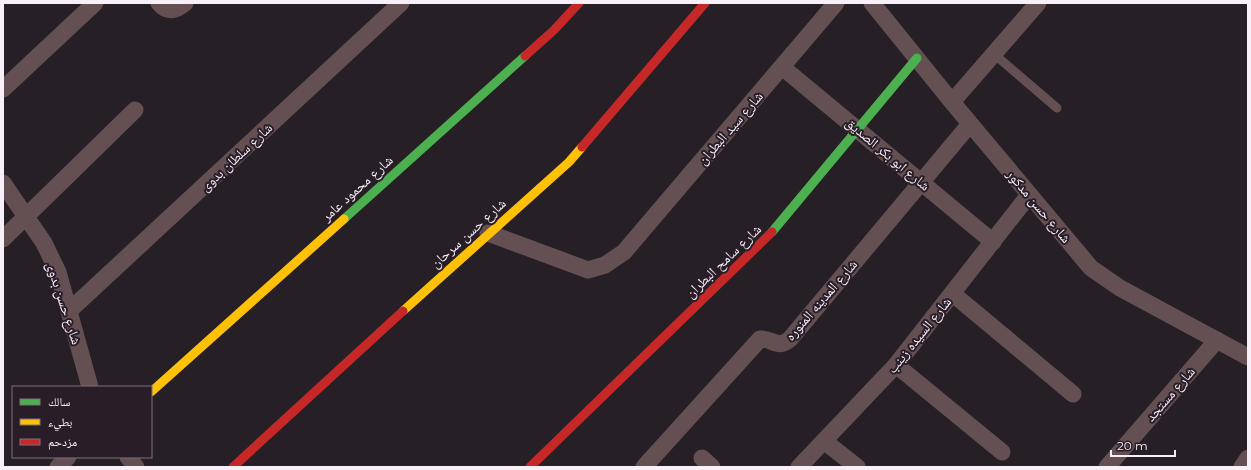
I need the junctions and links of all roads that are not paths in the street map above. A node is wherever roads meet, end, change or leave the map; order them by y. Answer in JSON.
{"nodes":[{"id":1,"x":95,"y":3,"type":"edge"},
{"id":2,"x":159,"y":3,"type":"edge"},
{"id":3,"x":185,"y":3,"type":"edge"},
{"id":4,"x":401,"y":3,"type":"edge"},
{"id":5,"x":579,"y":3,"type":"edge"},
{"id":6,"x":705,"y":3,"type":"edge"},
{"id":7,"x":836,"y":3,"type":"edge"},
{"id":8,"x":872,"y":3,"type":"edge"},
{"id":9,"x":1038,"y":3,"type":"edge"},
{"id":10,"x":994,"y":54,"type":"junction"},
{"id":11,"x":917,"y":58,"type":"junction"},
{"id":12,"x":782,"y":67,"type":"junction"},
{"id":13,"x":3,"y":89,"type":"edge"},
{"id":14,"x":952,"y":102,"type":"junction"},
{"id":15,"x":1057,"y":108,"type":"dead end"},
{"id":16,"x":135,"y":110,"type":"dead end"},
{"id":17,"x":970,"y":124,"type":"junction"},
{"id":18,"x":858,"y":129,"type":"junction"},
{"id":19,"x":3,"y":182,"type":"edge"},
{"id":20,"x":922,"y":182,"type":"junction"},
{"id":21,"x":1029,"y":195,"type":"junction"},
{"id":22,"x":25,"y":216,"type":"junction"},
{"id":23,"x":488,"y":233,"type":"junction"},
{"id":24,"x":3,"y":239,"type":"edge"},
{"id":25,"x":993,"y":242,"type":"junction"},
{"id":26,"x":953,"y":294,"type":"junction"},
{"id":27,"x":70,"y":310,"type":"junction"},
{"id":28,"x":1217,"y":340,"type":"junction"},
{"id":29,"x":1248,"y":358,"type":"edge"},
{"id":30,"x":896,"y":364,"type":"junction"},
{"id":31,"x":90,"y":386,"type":"edge"},
{"id":32,"x":152,"y":391,"type":"edge"},
{"id":33,"x":1073,"y":394,"type":"dead end"},
{"id":34,"x":824,"y":441,"type":"junction"},
{"id":35,"x":1002,"y":452,"type":"dead end"},
{"id":36,"x":67,"y":458,"type":"edge"},
{"id":37,"x":129,"y":458,"type":"edge"},
{"id":38,"x":1248,"y":458,"type":"edge"},
{"id":39,"x":58,"y":467,"type":"edge"},
{"id":40,"x":136,"y":467,"type":"edge"},
{"id":41,"x":233,"y":467,"type":"edge"},
{"id":42,"x":530,"y":467,"type":"edge"},
{"id":43,"x":644,"y":467,"type":"edge"},
{"id":44,"x":800,"y":467,"type":"edge"},
{"id":45,"x":857,"y":467,"type":"edge"},
{"id":46,"x":1107,"y":467,"type":"edge"},
{"id":47,"x":1242,"y":467,"type":"edge"}],
"edges":[{"from":1,"to":13,"type":"street"},
{"from":2,"to":3,"type":"street"},
{"from":4,"to":27,"type":"street","name":"شارع سلطان بدوى"},
{"from":5,"to":32,"type":"street","name":"شارع محمود عامر"},
{"from":6,"to":23,"type":"street","name":"شارع حسن سرحان"},
{"from":7,"to":12,"type":"street","name":"شارع سيد البطران"},
{"from":8,"to":11,"type":"street","name":"شارع حسن مدكور"},
{"from":9,"to":10,"type":"street"},
{"from":10,"to":14,"type":"street"},
{"from":10,"to":15,"type":"lane"},
{"from":11,"to":14,"type":"street","name":"شارع حسن مدكور"},
{"from":11,"to":18,"type":"street","name":"شارع سامح البطران"},
{"from":12,"to":18,"type":"street","name":"شارع ابو بكر الصديق"},
{"from":12,"to":23,"type":"street","name":"شارع سيد البطران"},
{"from":14,"to":17,"type":"street","name":"شارع حسن مدكور"},
{"from":16,"to":22,"type":"street"},
{"from":17,"to":20,"type":"street","name":"شارع المدينه المنوره"},
{"from":17,"to":21,"type":"street","name":"شارع حسن مدكور"},
{"from":18,"to":20,"type":"street","name":"شارع ابو بكر الصديق"},
{"from":18,"to":42,"type":"street","name":"شارع سامح البطران"},
{"from":19,"to":22,"type":"street","name":"شارع حسن بدوى"},
{"from":20,"to":25,"type":"street","name":"شارع ابو بكر الصديق"},
{"from":20,"to":43,"type":"street","name":"شارع المدينه المنوره"},
{"from":21,"to":25,"type":"street","name":"شارع السيده زينب"},
{"from":21,"to":28,"type":"street","name":"شارع حسن مدكور"},
{"from":22,"to":24,"type":"street"},
{"from":22,"to":27,"type":"street","name":"شارع حسن بدوى"},
{"from":23,"to":41,"type":"street","name":"شارع حسن سرحان"},
{"from":25,"to":26,"type":"street","name":"شارع السيده زينب"},
{"from":26,"to":30,"type":"street","name":"شارع السيده زينب"},
{"from":26,"to":33,"type":"street"},
{"from":27,"to":31,"type":"street","name":"شارع حسن بدوى"},
{"from":28,"to":29,"type":"street","name":"شارع حسن مدكور"},
{"from":28,"to":46,"type":"street","name":"شارع مستجد"},
{"from":30,"to":34,"type":"street","name":"شارع السيده زينب"},
{"from":30,"to":35,"type":"street"},
{"from":34,"to":44,"type":"street","name":"شارع السيده زينب"},
{"from":34,"to":45,"type":"street"},
{"from":36,"to":39,"type":"street"},
{"from":37,"to":40,"type":"street"},
{"from":38,"to":47,"type":"street"}]}
